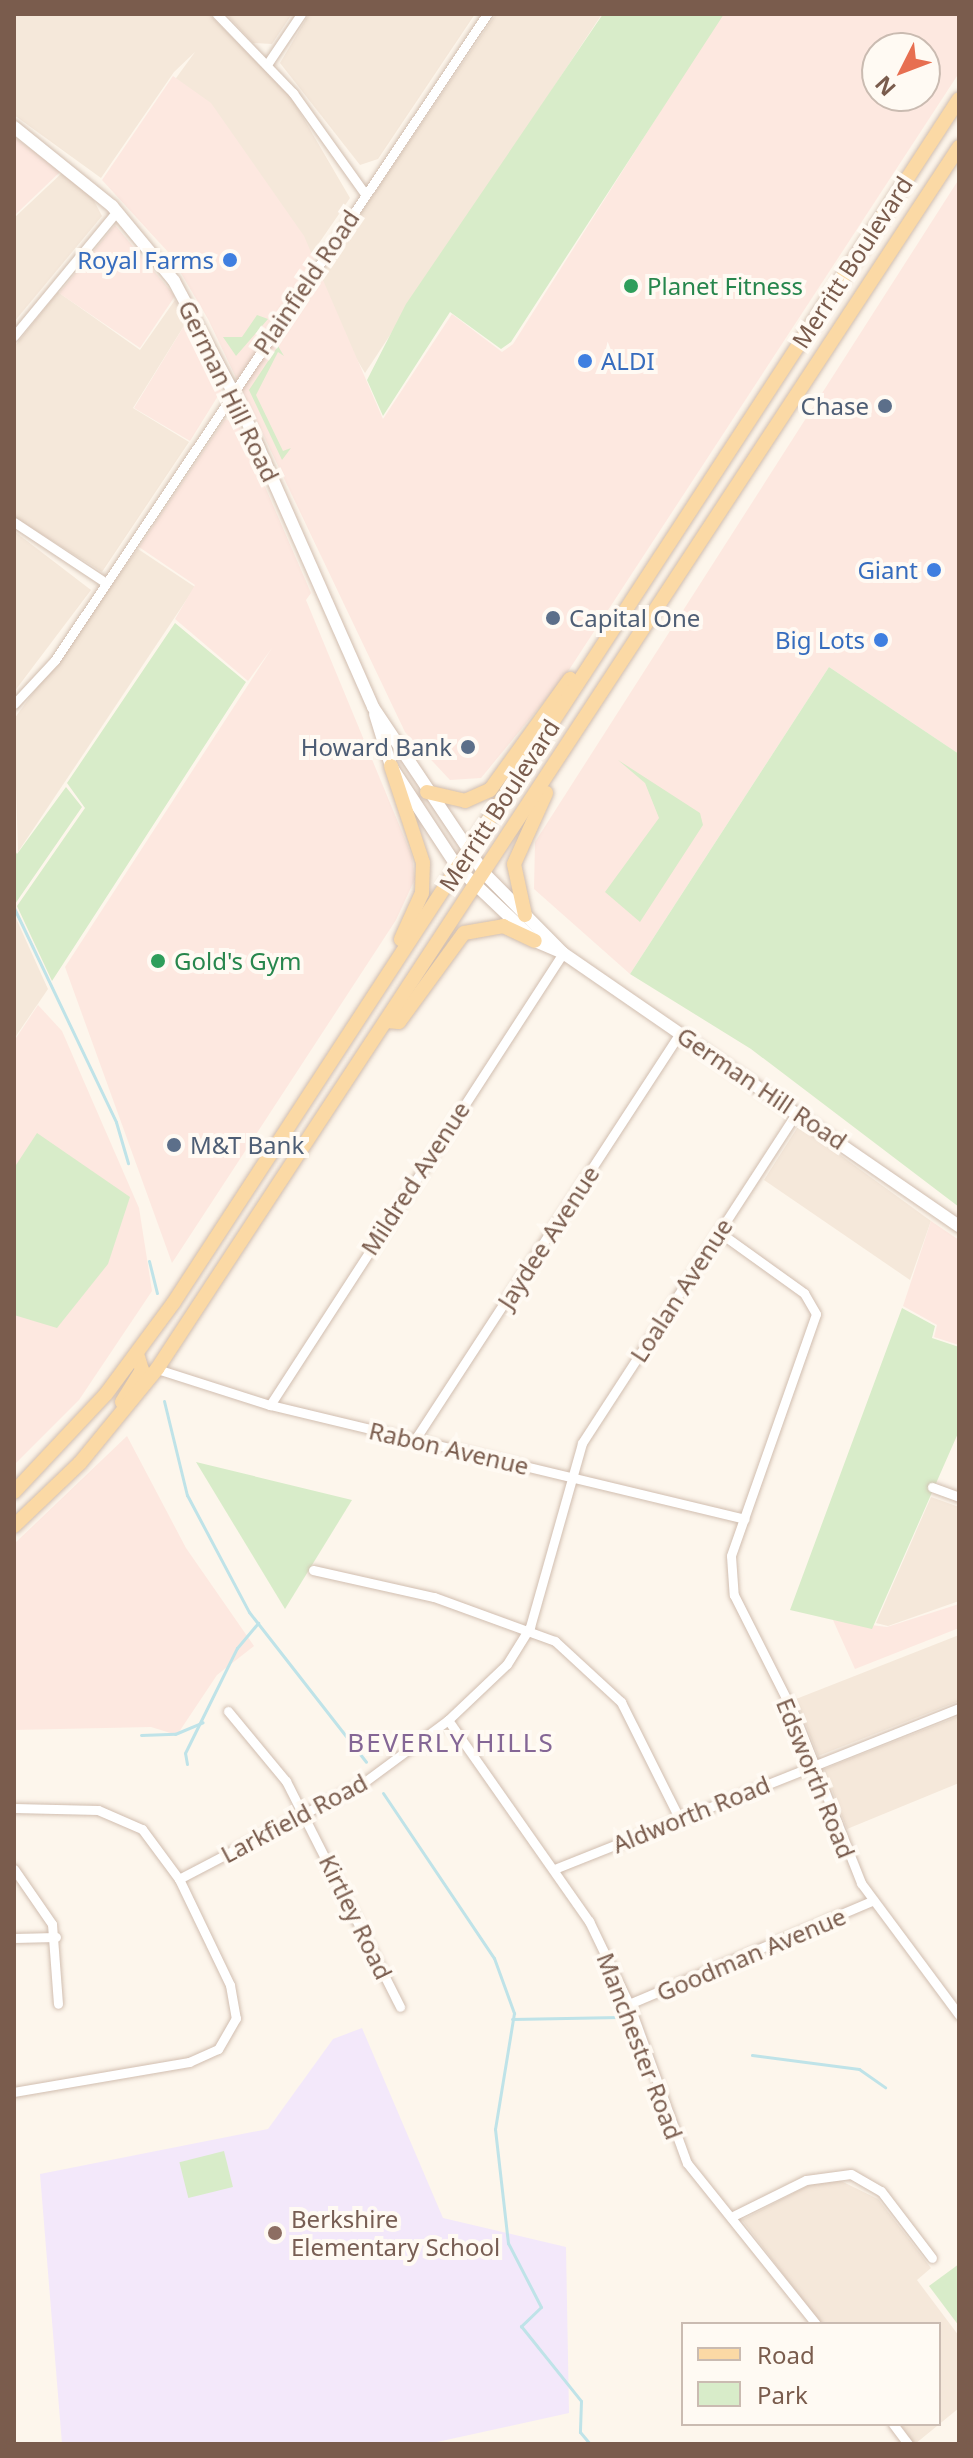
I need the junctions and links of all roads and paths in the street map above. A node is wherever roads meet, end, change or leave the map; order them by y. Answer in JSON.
{"nodes":[{"id":1,"x":217,"y":14,"type":"edge"},
{"id":2,"x":301,"y":14,"type":"edge"},
{"id":3,"x":487,"y":14,"type":"edge"},
{"id":4,"x":268,"y":63,"type":"junction"},
{"id":5,"x":959,"y":99,"type":"edge"},
{"id":6,"x":14,"y":127,"type":"edge"},
{"id":7,"x":959,"y":147,"type":"edge"},
{"id":8,"x":365,"y":194,"type":"junction"},
{"id":9,"x":117,"y":211,"type":"junction"},
{"id":10,"x":14,"y":336,"type":"edge"},
{"id":11,"x":233,"y":391,"type":"junction"},
{"id":12,"x":14,"y":522,"type":"edge"},
{"id":13,"x":106,"y":583,"type":"junction"},
{"id":14,"x":577,"y":684,"type":"junction"},
{"id":15,"x":14,"y":704,"type":"edge"},
{"id":16,"x":373,"y":707,"type":"junction"},
{"id":17,"x":565,"y":750,"type":"junction"},
{"id":18,"x":391,"y":766,"type":"junction"},
{"id":19,"x":427,"y":792,"type":"junction"},
{"id":20,"x":468,"y":854,"type":"junction"},
{"id":21,"x":458,"y":868,"type":"junction"},
{"id":22,"x":484,"y":873,"type":"junction"},
{"id":23,"x":475,"y":887,"type":"junction"},
{"id":24,"x":525,"y":915,"type":"junction"},
{"id":25,"x":535,"y":941,"type":"junction"},
{"id":26,"x":401,"y":952,"type":"junction"},
{"id":27,"x":563,"y":953,"type":"junction"},
{"id":28,"x":386,"y":1021,"type":"junction"},
{"id":29,"x":681,"y":1032,"type":"junction"},
{"id":30,"x":798,"y":1111,"type":"junction"},
{"id":31,"x":959,"y":1226,"type":"edge"},
{"id":32,"x":719,"y":1232,"type":"junction"},
{"id":33,"x":174,"y":1302,"type":"junction"},
{"id":34,"x":137,"y":1354,"type":"junction"},
{"id":35,"x":157,"y":1369,"type":"junction"},
{"id":36,"x":270,"y":1405,"type":"junction"},
{"id":37,"x":105,"y":1436,"type":"junction"},
{"id":38,"x":414,"y":1441,"type":"junction"},
{"id":39,"x":573,"y":1474,"type":"junction"},
{"id":40,"x":932,"y":1487,"type":"dead end"},
{"id":41,"x":14,"y":1492,"type":"edge"},
{"id":42,"x":959,"y":1497,"type":"edge"},
{"id":43,"x":744,"y":1519,"type":"junction"},
{"id":44,"x":14,"y":1526,"type":"edge"},
{"id":45,"x":313,"y":1570,"type":"dead end"},
{"id":46,"x":530,"y":1627,"type":"junction"},
{"id":47,"x":959,"y":1708,"type":"edge"},
{"id":48,"x":228,"y":1711,"type":"dead end"},
{"id":49,"x":448,"y":1720,"type":"junction"},
{"id":50,"x":814,"y":1765,"type":"junction"},
{"id":51,"x":14,"y":1808,"type":"edge"},
{"id":52,"x":305,"y":1815,"type":"junction"},
{"id":53,"x":679,"y":1818,"type":"junction"},
{"id":54,"x":557,"y":1868,"type":"junction"},
{"id":55,"x":14,"y":1869,"type":"edge"},
{"id":56,"x":179,"y":1879,"type":"junction"},
{"id":57,"x":872,"y":1901,"type":"junction"},
{"id":58,"x":56,"y":1937,"type":"junction"},
{"id":59,"x":14,"y":1938,"type":"edge"},
{"id":60,"x":58,"y":2004,"type":"dead end"},
{"id":61,"x":629,"y":2004,"type":"junction"},
{"id":62,"x":400,"y":2007,"type":"dead end"},
{"id":63,"x":959,"y":2015,"type":"edge"},
{"id":64,"x":14,"y":2092,"type":"edge"},
{"id":65,"x":733,"y":2216,"type":"junction"},
{"id":66,"x":932,"y":2258,"type":"dead end"},
{"id":67,"x":814,"y":2322,"type":"edge"},
{"id":68,"x":894,"y":2426,"type":"edge"},
{"id":69,"x":908,"y":2444,"type":"edge"}],
"edges":[{"from":1,"to":4,"type":"street"},
{"from":2,"to":4,"type":"street"},
{"from":3,"to":8,"type":"street","name":"Plainfield Road"},
{"from":4,"to":8,"type":"street"},
{"from":5,"to":14,"type":"main road","name":"Merritt Boulevard"},
{"from":6,"to":9,"type":"street","name":"German Hill Road"},
{"from":7,"to":17,"type":"main road","name":"Merritt Boulevard"},
{"from":8,"to":11,"type":"street","name":"Plainfield Road"},
{"from":9,"to":10,"type":"street"},
{"from":9,"to":11,"type":"street","name":"German Hill Road"},
{"from":11,"to":13,"type":"street","name":"Plainfield Road"},
{"from":11,"to":16,"type":"street","name":"German Hill Road"},
{"from":12,"to":13,"type":"street"},
{"from":13,"to":15,"type":"street","name":"Plainfield Road"},
{"from":14,"to":19,"type":"main road"},
{"from":14,"to":20,"type":"main road","name":"Merritt Boulevard"},
{"from":16,"to":18,"type":"street","name":"German Hill Road"},
{"from":16,"to":19,"type":"street","name":"German Hill Road"},
{"from":17,"to":22,"type":"main road","name":"Merritt Boulevard"},
{"from":17,"to":24,"type":"main road"},
{"from":18,"to":21,"type":"street","name":"German Hill Road"},
{"from":18,"to":26,"type":"main road"},
{"from":19,"to":20,"type":"street","name":"German Hill Road"},
{"from":20,"to":21,"type":"main road","name":"Merritt Boulevard"},
{"from":20,"to":22,"type":"street","name":"German Hill Road"},
{"from":21,"to":23,"type":"street","name":"German Hill Road"},
{"from":21,"to":26,"type":"main road","name":"Merritt Boulevard"},
{"from":22,"to":23,"type":"main road","name":"Merritt Boulevard"},
{"from":22,"to":24,"type":"street","name":"German Hill Road"},
{"from":23,"to":25,"type":"street","name":"German Hill Road"},
{"from":23,"to":28,"type":"main road","name":"Merritt Boulevard"},
{"from":24,"to":27,"type":"street","name":"German Hill Road"},
{"from":25,"to":27,"type":"street","name":"German Hill Road"},
{"from":25,"to":28,"type":"main road"},
{"from":26,"to":33,"type":"main road","name":"Merritt Boulevard"},
{"from":27,"to":29,"type":"street","name":"German Hill Road"},
{"from":27,"to":36,"type":"street","name":"Mildred Avenue"},
{"from":28,"to":35,"type":"main road","name":"Merritt Boulevard"},
{"from":29,"to":30,"type":"street","name":"German Hill Road"},
{"from":29,"to":38,"type":"street","name":"Jaydee Avenue"},
{"from":30,"to":31,"type":"street","name":"German Hill Road"},
{"from":30,"to":32,"type":"street","name":"Loalan Avenue"},
{"from":32,"to":39,"type":"street","name":"Loalan Avenue"},
{"from":32,"to":43,"type":"street","name":"Edsworth Road"},
{"from":33,"to":34,"type":"main road","name":"Merritt Boulevard"},
{"from":33,"to":35,"type":"main road"},
{"from":34,"to":37,"type":"main road"},
{"from":34,"to":41,"type":"main road","name":"Merritt Boulevard"},
{"from":35,"to":36,"type":"street","name":"Rabon Avenue"},
{"from":35,"to":37,"type":"main road","name":"Merritt Boulevard"},
{"from":36,"to":38,"type":"street","name":"Rabon Avenue"},
{"from":37,"to":44,"type":"main road","name":"Merritt Boulevard"},
{"from":38,"to":39,"type":"street","name":"Rabon Avenue"},
{"from":39,"to":43,"type":"street","name":"Rabon Avenue"},
{"from":39,"to":46,"type":"street","name":"Larkfield Road"},
{"from":40,"to":42,"type":"street"},
{"from":43,"to":50,"type":"street","name":"Edsworth Road"},
{"from":45,"to":46,"type":"street"},
{"from":46,"to":49,"type":"street","name":"Larkfield Road"},
{"from":46,"to":53,"type":"street"},
{"from":47,"to":50,"type":"street","name":"Aldworth Road"},
{"from":48,"to":52,"type":"street","name":"Kirtley Road"},
{"from":49,"to":52,"type":"street","name":"Larkfield Road"},
{"from":49,"to":54,"type":"street","name":"Manchester Road"},
{"from":50,"to":53,"type":"street","name":"Aldworth Road"},
{"from":50,"to":57,"type":"street","name":"Edsworth Road"},
{"from":51,"to":56,"type":"street"},
{"from":52,"to":56,"type":"street","name":"Larkfield Road"},
{"from":52,"to":62,"type":"street","name":"Kirtley Road"},
{"from":53,"to":54,"type":"street","name":"Aldworth Road"},
{"from":54,"to":61,"type":"street","name":"Manchester Road"},
{"from":55,"to":58,"type":"street"},
{"from":56,"to":64,"type":"street"},
{"from":57,"to":61,"type":"street","name":"Goodman Avenue"},
{"from":57,"to":63,"type":"street","name":"Edsworth Road"},
{"from":58,"to":59,"type":"street"},
{"from":58,"to":60,"type":"street"},
{"from":61,"to":65,"type":"street","name":"Manchester Road"},
{"from":65,"to":66,"type":"street"},
{"from":65,"to":67,"type":"street","name":"Manchester Road"},
{"from":68,"to":69,"type":"street"}]}
